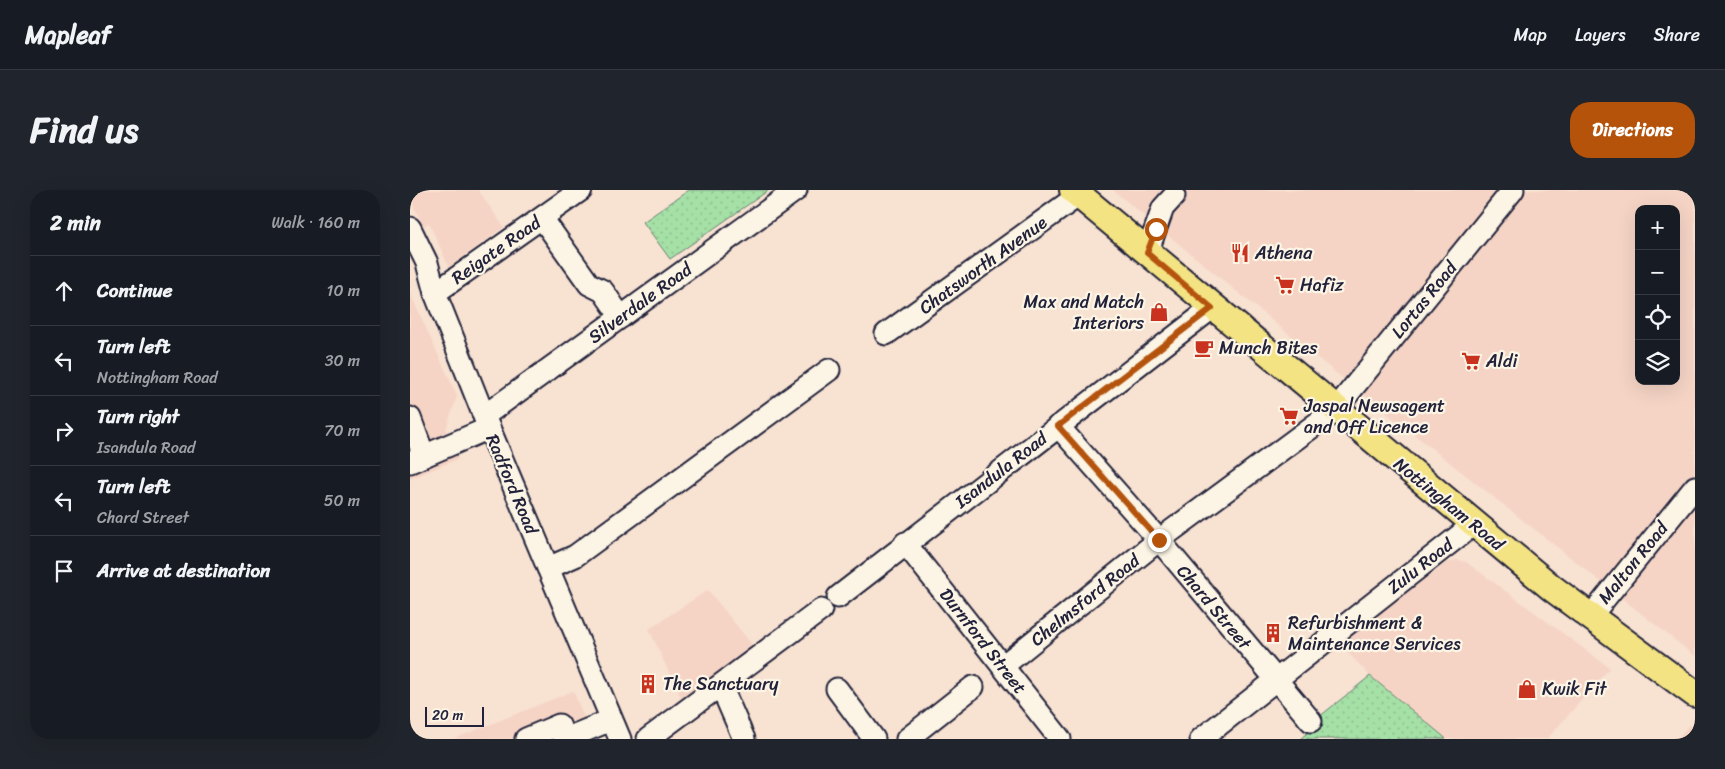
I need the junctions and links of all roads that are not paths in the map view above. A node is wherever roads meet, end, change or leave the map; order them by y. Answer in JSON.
{"nodes":[{"id":1,"x":581,"y":190,"type":"edge"},
{"id":2,"x":796,"y":190,"type":"edge"},
{"id":3,"x":1513,"y":190,"type":"edge"},
{"id":4,"x":1076,"y":193,"type":"edge"},
{"id":5,"x":1174,"y":196,"type":"dead end"},
{"id":6,"x":542,"y":218,"type":"junction"},
{"id":7,"x":410,"y":228,"type":"edge"},
{"id":8,"x":1147,"y":253,"type":"junction"},
{"id":9,"x":435,"y":293,"type":"junction"},
{"id":10,"x":1212,"y":308,"type":"junction"},
{"id":11,"x":621,"y":317,"type":"junction"},
{"id":12,"x":886,"y":334,"type":"dead end"},
{"id":13,"x":829,"y":370,"type":"dead end"},
{"id":14,"x":1334,"y":410,"type":"junction"},
{"id":15,"x":410,"y":418,"type":"edge"},
{"id":16,"x":486,"y":422,"type":"junction"},
{"id":17,"x":1058,"y":426,"type":"junction"},
{"id":18,"x":417,"y":459,"type":"edge"},
{"id":19,"x":1695,"y":487,"type":"edge"},
{"id":20,"x":1474,"y":524,"type":"junction"},
{"id":21,"x":1159,"y":540,"type":"junction"},
{"id":22,"x":905,"y":543,"type":"junction"},
{"id":23,"x":548,"y":568,"type":"junction"},
{"id":24,"x":838,"y":597,"type":"dead end"},
{"id":25,"x":820,"y":610,"type":"dead end"},
{"id":26,"x":1590,"y":617,"type":"junction"},
{"id":27,"x":1004,"y":665,"type":"junction"},
{"id":28,"x":1275,"y":680,"type":"junction"},
{"id":29,"x":721,"y":686,"type":"junction"},
{"id":30,"x":973,"y":687,"type":"dead end"},
{"id":31,"x":837,"y":689,"type":"dead end"},
{"id":32,"x":1695,"y":694,"type":"edge"},
{"id":33,"x":1311,"y":721,"type":"dead end"},
{"id":34,"x":615,"y":729,"type":"edge"},
{"id":35,"x":526,"y":739,"type":"edge"},
{"id":36,"x":565,"y":739,"type":"edge"},
{"id":37,"x":648,"y":739,"type":"edge"},
{"id":38,"x":744,"y":739,"type":"edge"},
{"id":39,"x":874,"y":739,"type":"edge"},
{"id":40,"x":907,"y":739,"type":"edge"},
{"id":41,"x":1060,"y":739,"type":"edge"},
{"id":42,"x":1201,"y":739,"type":"edge"}],
"edges":[{"from":1,"to":6,"type":"street","name":"Reigate Road"},
{"from":2,"to":11,"type":"street","name":"Silverdale Road"},
{"from":3,"to":14,"type":"street","name":"Lortas Road"},
{"from":4,"to":8,"type":"main road","name":"Nottingham Road"},
{"from":4,"to":12,"type":"street","name":"Chatsworth Avenue"},
{"from":5,"to":8,"type":"street"},
{"from":6,"to":9,"type":"street","name":"Reigate Road"},
{"from":6,"to":11,"type":"street"},
{"from":7,"to":9,"type":"street","name":"Radford Road"},
{"from":8,"to":10,"type":"main road","name":"Nottingham Road"},
{"from":9,"to":16,"type":"street","name":"Radford Road"},
{"from":10,"to":14,"type":"main road","name":"Nottingham Road"},
{"from":10,"to":17,"type":"street","name":"Isandula Road"},
{"from":11,"to":16,"type":"street","name":"Silverdale Road"},
{"from":13,"to":23,"type":"street"},
{"from":14,"to":20,"type":"main road","name":"Nottingham Road"},
{"from":14,"to":21,"type":"street","name":"Chelmsford Road"},
{"from":15,"to":18,"type":"street"},
{"from":16,"to":18,"type":"street","name":"Silverdale Road"},
{"from":16,"to":23,"type":"street","name":"Radford Road"},
{"from":17,"to":21,"type":"street","name":"Chard Street"},
{"from":17,"to":22,"type":"street","name":"Isandula Road"},
{"from":19,"to":26,"type":"street","name":"Malton Road"},
{"from":20,"to":26,"type":"main road","name":"Nottingham Road"},
{"from":20,"to":28,"type":"street","name":"Zulu Road"},
{"from":21,"to":27,"type":"street","name":"Chelmsford Road"},
{"from":21,"to":28,"type":"street","name":"Chard Street"},
{"from":22,"to":24,"type":"street","name":"Isandula Road"},
{"from":22,"to":27,"type":"street","name":"Durnford Street"},
{"from":23,"to":34,"type":"street","name":"Radford Road"},
{"from":25,"to":29,"type":"street"},
{"from":26,"to":32,"type":"main road","name":"Nottingham Road"},
{"from":27,"to":41,"type":"street","name":"Durnford Street"},
{"from":28,"to":33,"type":"street","name":"Chard Street"},
{"from":28,"to":42,"type":"street","name":"Zulu Road"},
{"from":29,"to":37,"type":"street"},
{"from":29,"to":38,"type":"street"},
{"from":30,"to":40,"type":"street"},
{"from":31,"to":39,"type":"street"},
{"from":34,"to":36,"type":"street"},
{"from":35,"to":36,"type":"street"}]}
